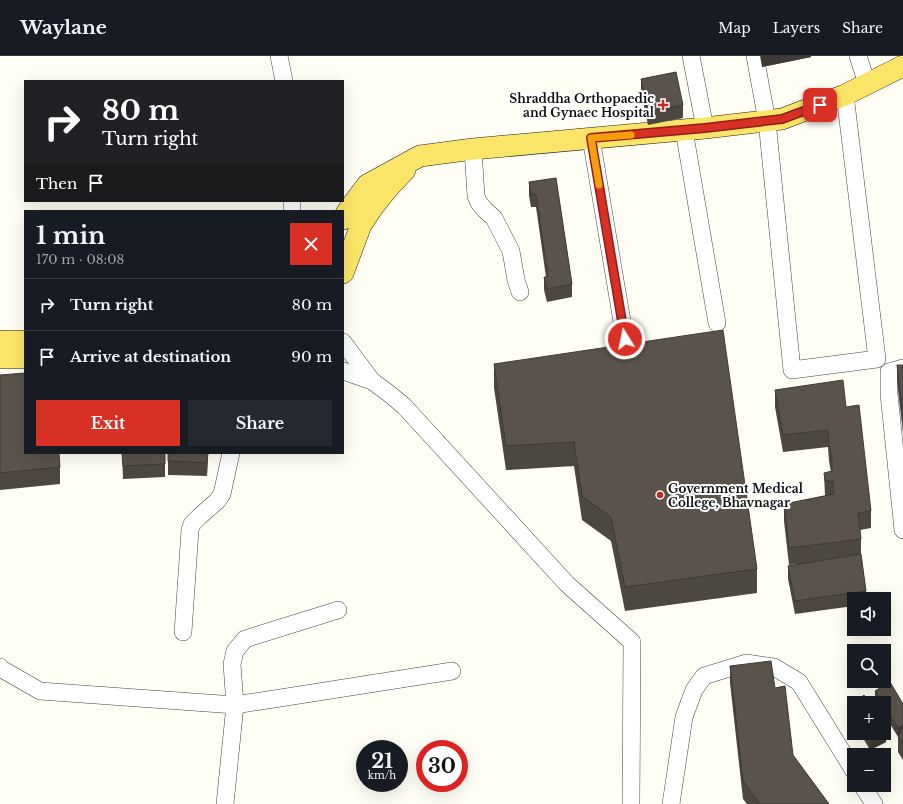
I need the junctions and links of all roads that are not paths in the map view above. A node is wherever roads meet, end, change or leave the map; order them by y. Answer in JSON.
{"nodes":[{"id":1,"x":279,"y":56,"type":"edge"},
{"id":2,"x":691,"y":56,"type":"edge"},
{"id":3,"x":755,"y":56,"type":"edge"},
{"id":4,"x":858,"y":56,"type":"edge"},
{"id":5,"x":903,"y":66,"type":"edge"},
{"id":6,"x":284,"y":80,"type":"edge"},
{"id":7,"x":866,"y":84,"type":"junction"},
{"id":8,"x":845,"y":95,"type":"junction"},
{"id":9,"x":767,"y":121,"type":"junction"},
{"id":10,"x":695,"y":129,"type":"junction"},
{"id":11,"x":591,"y":138,"type":"junction"},
{"id":12,"x":473,"y":149,"type":"junction"},
{"id":13,"x":420,"y":156,"type":"junction"},
{"id":14,"x":344,"y":217,"type":"edge"},
{"id":15,"x":344,"y":269,"type":"edge"},
{"id":16,"x":520,"y":292,"type":"dead end"},
{"id":17,"x":717,"y":323,"type":"dead end"},
{"id":18,"x":625,"y":339,"type":"dead end"},
{"id":19,"x":0,"y":341,"type":"edge"},
{"id":20,"x":24,"y":341,"type":"edge"},
{"id":21,"x":344,"y":343,"type":"edge"},
{"id":22,"x":0,"y":358,"type":"edge"},
{"id":23,"x":24,"y":358,"type":"edge"},
{"id":24,"x":903,"y":368,"type":"edge"},
{"id":25,"x":344,"y":371,"type":"edge"},
{"id":26,"x":372,"y":381,"type":"junction"},
{"id":27,"x":231,"y":454,"type":"edge"},
{"id":28,"x":903,"y":530,"type":"edge"},
{"id":29,"x":338,"y":610,"type":"dead end"},
{"id":30,"x":183,"y":632,"type":"dead end"},
{"id":31,"x":0,"y":667,"type":"edge"},
{"id":32,"x":452,"y":671,"type":"dead end"},
{"id":33,"x":234,"y":705,"type":"junction"},
{"id":34,"x":847,"y":761,"type":"edge"},
{"id":35,"x":866,"y":792,"type":"edge"},
{"id":36,"x":225,"y":804,"type":"edge"},
{"id":37,"x":631,"y":804,"type":"edge"},
{"id":38,"x":671,"y":804,"type":"edge"},
{"id":39,"x":874,"y":804,"type":"edge"}],
"edges":[{"from":1,"to":6,"type":"street"},
{"from":2,"to":10,"type":"street"},
{"from":3,"to":9,"type":"street"},
{"from":4,"to":7,"type":"street"},
{"from":5,"to":7,"type":"main road"},
{"from":7,"to":8,"type":"main road"},
{"from":8,"to":9,"type":"main road"},
{"from":8,"to":9,"type":"street"},
{"from":9,"to":10,"type":"main road"},
{"from":10,"to":11,"type":"main road"},
{"from":10,"to":17,"type":"street"},
{"from":11,"to":12,"type":"main road"},
{"from":11,"to":18,"type":"street"},
{"from":12,"to":13,"type":"main road"},
{"from":12,"to":16,"type":"street"},
{"from":13,"to":14,"type":"main road"},
{"from":13,"to":15,"type":"main road"},
{"from":19,"to":20,"type":"main road"},
{"from":21,"to":26,"type":"street"},
{"from":22,"to":23,"type":"main road"},
{"from":24,"to":28,"type":"street"},
{"from":25,"to":26,"type":"street"},
{"from":26,"to":37,"type":"street"},
{"from":27,"to":30,"type":"street"},
{"from":29,"to":33,"type":"street"},
{"from":31,"to":33,"type":"street"},
{"from":32,"to":33,"type":"street"},
{"from":33,"to":36,"type":"street"},
{"from":34,"to":38,"type":"street"},
{"from":35,"to":39,"type":"street"}]}
